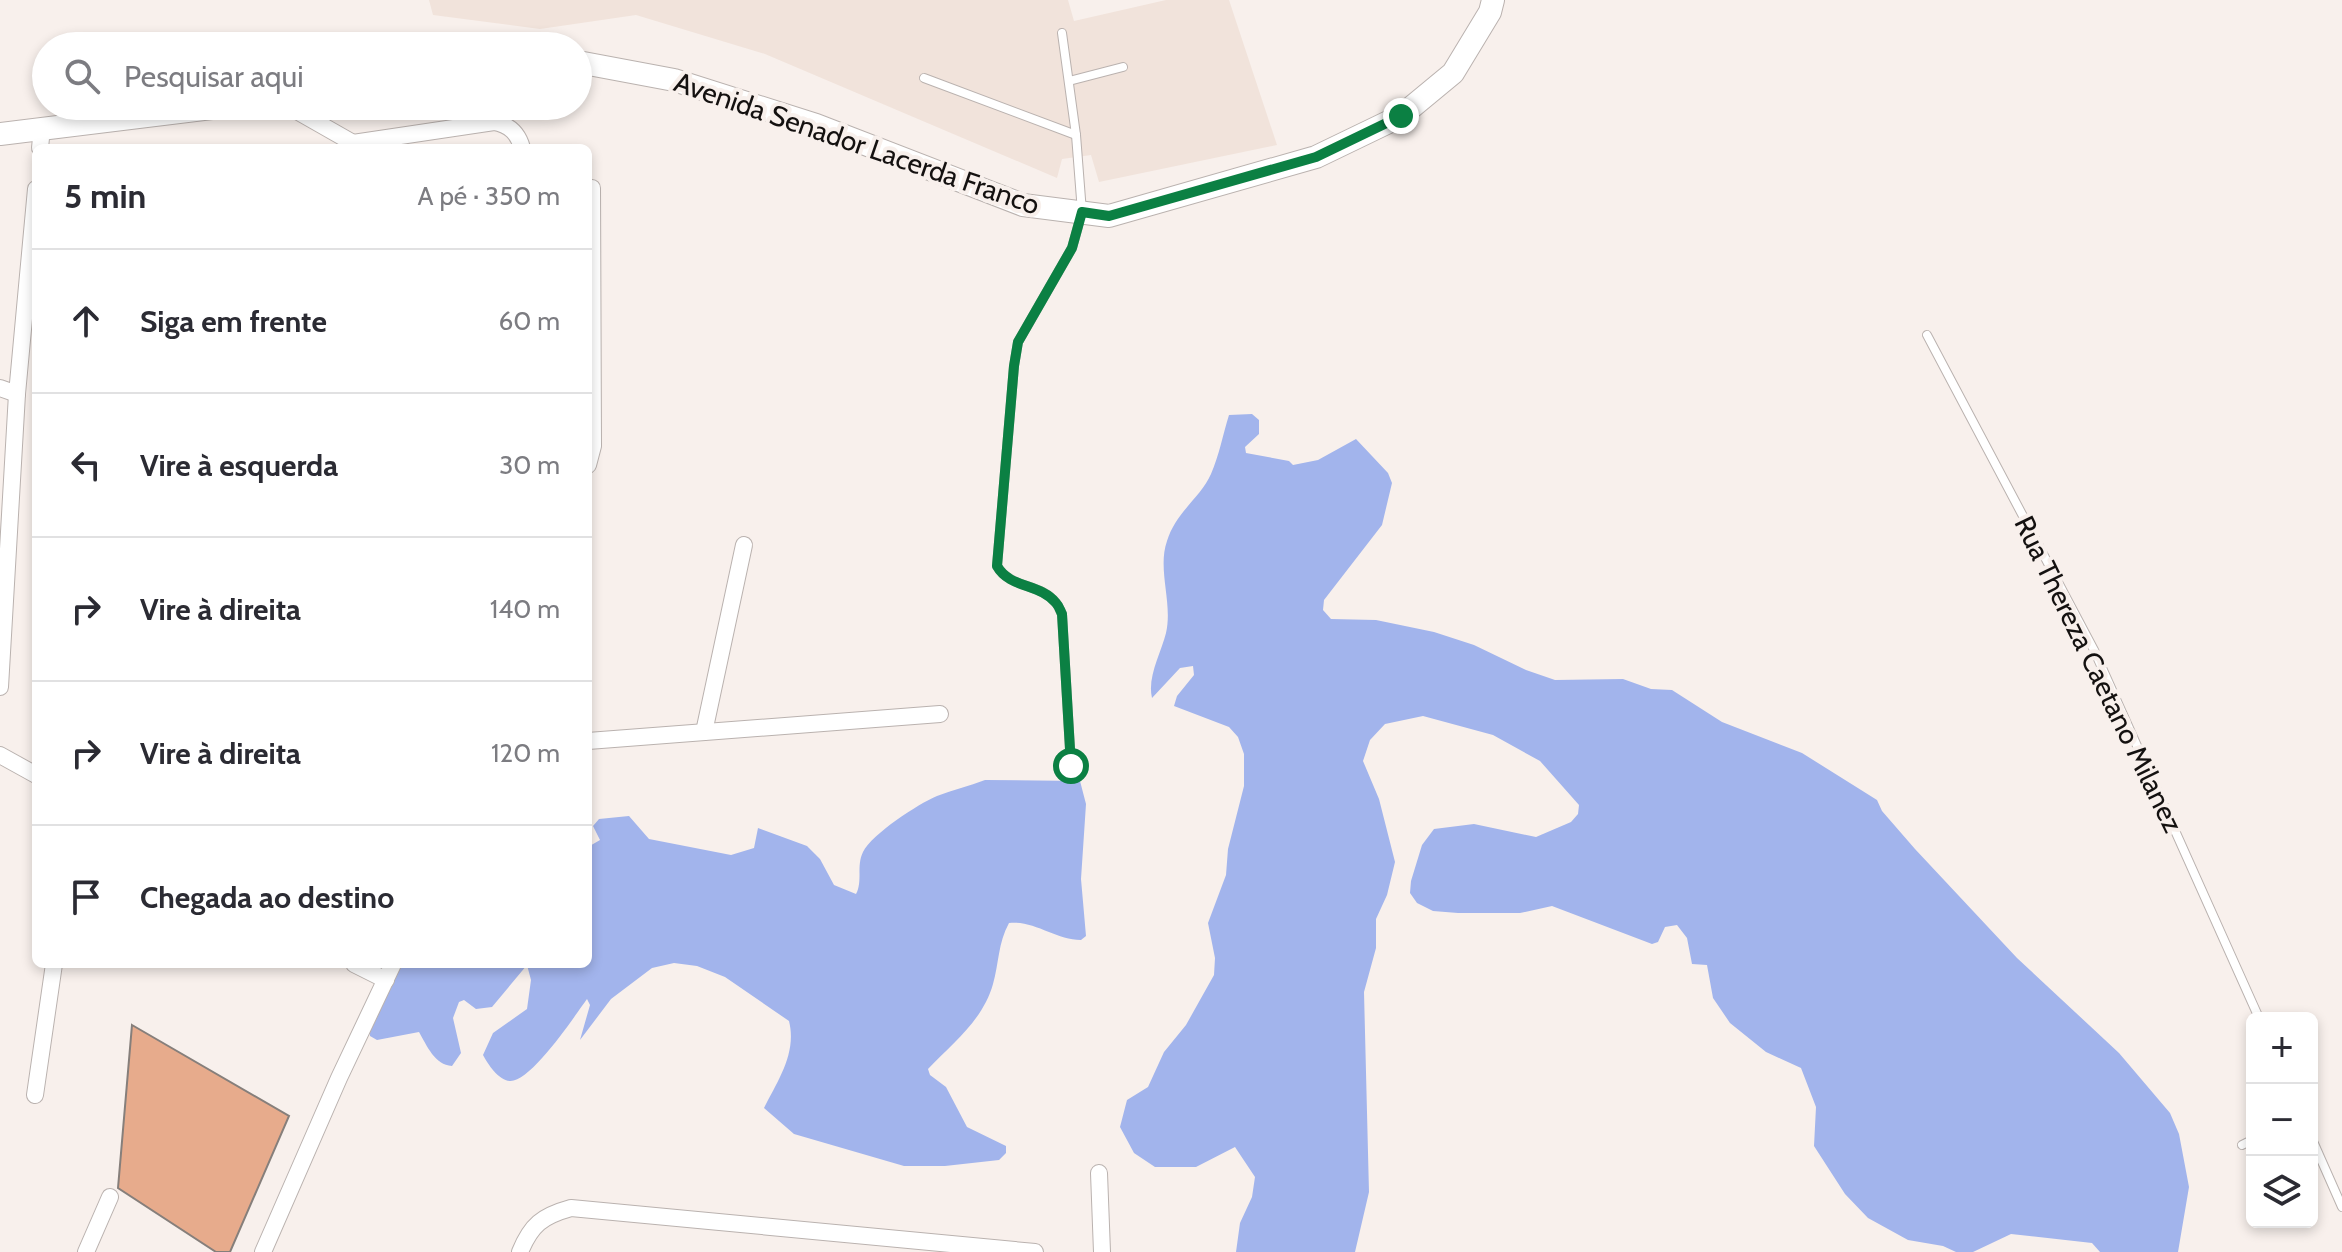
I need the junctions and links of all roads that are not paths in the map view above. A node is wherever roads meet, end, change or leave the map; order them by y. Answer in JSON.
{"nodes":[{"id":1,"x":1493,"y":0,"type":"edge"},
{"id":2,"x":1062,"y":33,"type":"dead end"},
{"id":3,"x":592,"y":65,"type":"edge"},
{"id":4,"x":1123,"y":67,"type":"dead end"},
{"id":5,"x":924,"y":78,"type":"dead end"},
{"id":6,"x":1069,"y":81,"type":"junction"},
{"id":7,"x":146,"y":120,"type":"edge"},
{"id":8,"x":311,"y":120,"type":"edge"},
{"id":9,"x":0,"y":134,"type":"edge"},
{"id":10,"x":1076,"y":135,"type":"junction"},
{"id":11,"x":41,"y":138,"type":"edge"},
{"id":12,"x":350,"y":144,"type":"edge"},
{"id":13,"x":358,"y":144,"type":"edge"},
{"id":14,"x":521,"y":144,"type":"edge"},
{"id":15,"x":1082,"y":212,"type":"junction"},
{"id":16,"x":32,"y":232,"type":"edge"},
{"id":17,"x":1927,"y":335,"type":"dead end"},
{"id":18,"x":0,"y":388,"type":"edge"},
{"id":19,"x":17,"y":394,"type":"junction"},
{"id":20,"x":744,"y":545,"type":"dead end"},
{"id":21,"x":3,"y":567,"type":"edge"},
{"id":22,"x":0,"y":687,"type":"edge"},
{"id":23,"x":940,"y":714,"type":"dead end"},
{"id":24,"x":704,"y":732,"type":"junction"},
{"id":25,"x":592,"y":741,"type":"edge"},
{"id":26,"x":0,"y":755,"type":"edge"},
{"id":27,"x":1071,"y":766,"type":"dead end"},
{"id":28,"x":32,"y":773,"type":"edge"},
{"id":29,"x":53,"y":968,"type":"edge"},
{"id":30,"x":377,"y":972,"type":"edge"},
{"id":31,"x":2256,"y":1012,"type":"edge"},
{"id":32,"x":35,"y":1095,"type":"dead end"},
{"id":33,"x":2246,"y":1143,"type":"edge"},
{"id":34,"x":2242,"y":1145,"type":"dead end"},
{"id":35,"x":2318,"y":1153,"type":"edge"},
{"id":36,"x":1099,"y":1173,"type":"dead end"},
{"id":37,"x":110,"y":1197,"type":"dead end"},
{"id":38,"x":2342,"y":1207,"type":"edge"},
{"id":39,"x":265,"y":1251,"type":"edge"},
{"id":40,"x":86,"y":1252,"type":"edge"},
{"id":41,"x":520,"y":1252,"type":"edge"},
{"id":42,"x":1035,"y":1252,"type":"edge"},
{"id":43,"x":1102,"y":1252,"type":"edge"}],
"edges":[{"from":1,"to":15,"type":"main road","name":"Avenida Senador Lacerda Franco"},
{"from":2,"to":6,"type":"lane"},
{"from":3,"to":15,"type":"main road","name":"Avenida Senador Lacerda Franco"},
{"from":4,"to":6,"type":"lane"},
{"from":5,"to":10,"type":"lane"},
{"from":6,"to":10,"type":"lane"},
{"from":7,"to":11,"type":"main road"},
{"from":8,"to":12,"type":"street"},
{"from":9,"to":11,"type":"main road"},
{"from":10,"to":15,"type":"lane"},
{"from":13,"to":14,"type":"street"},
{"from":15,"to":27,"type":"lane"},
{"from":16,"to":19,"type":"street"},
{"from":17,"to":31,"type":"lane","name":"Rua Thereza Caetano Milanez"},
{"from":18,"to":19,"type":"street"},
{"from":19,"to":21,"type":"street"},
{"from":20,"to":24,"type":"street"},
{"from":21,"to":22,"type":"street"},
{"from":23,"to":24,"type":"street"},
{"from":24,"to":25,"type":"street"},
{"from":26,"to":28,"type":"street"},
{"from":29,"to":32,"type":"street"},
{"from":30,"to":39,"type":"street"},
{"from":33,"to":34,"type":"lane"},
{"from":35,"to":38,"type":"lane"},
{"from":36,"to":43,"type":"street"},
{"from":37,"to":40,"type":"street"},
{"from":41,"to":42,"type":"street"}]}
